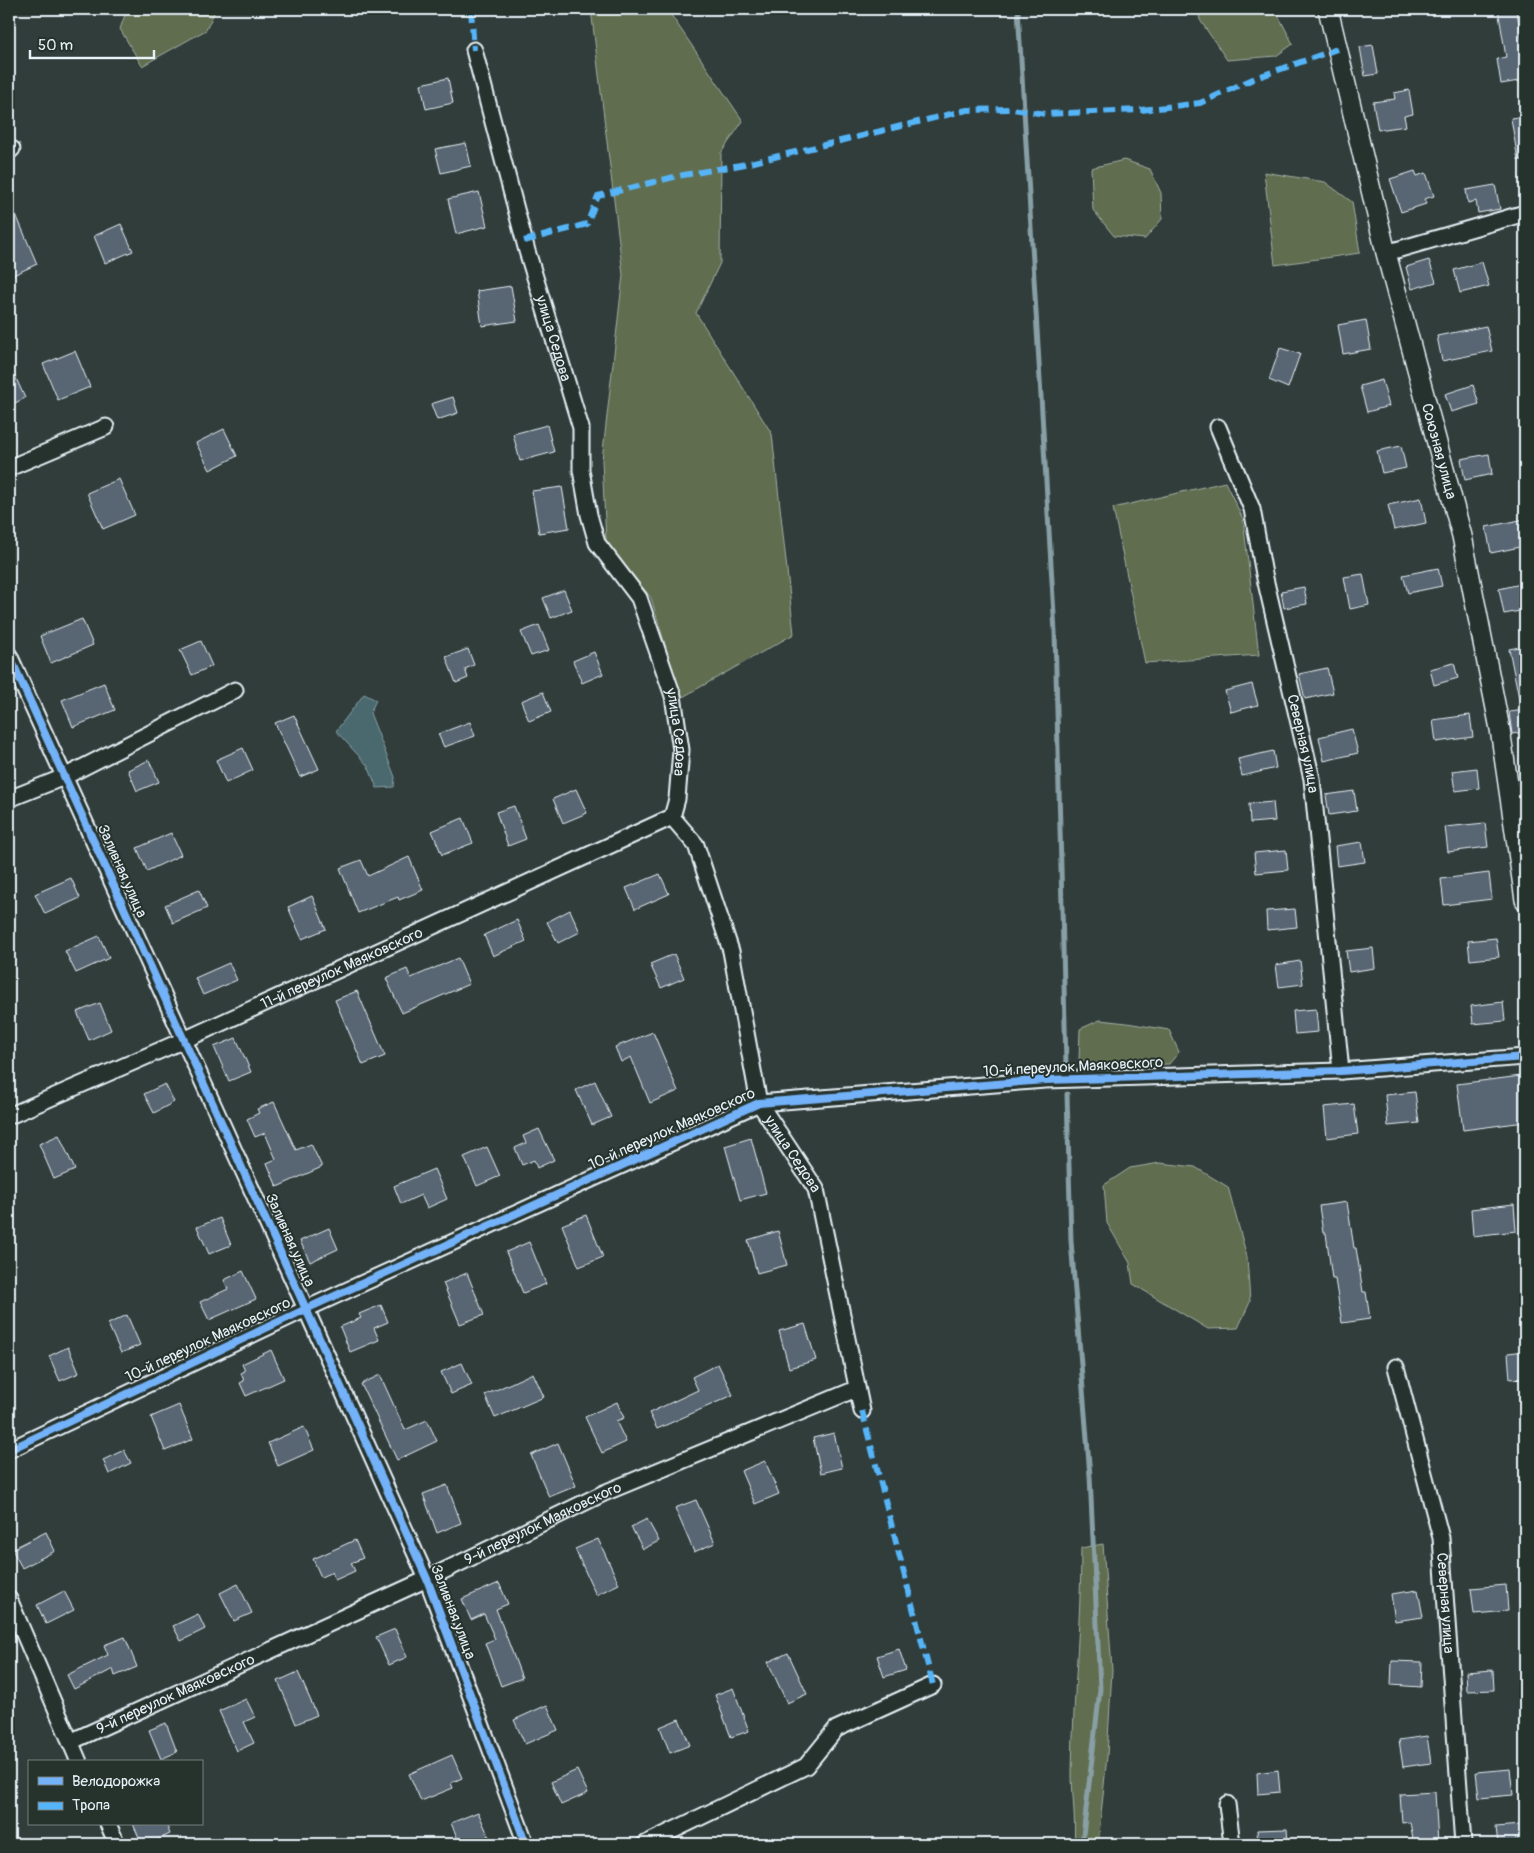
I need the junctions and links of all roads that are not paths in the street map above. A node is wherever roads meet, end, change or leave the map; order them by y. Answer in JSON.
{"nodes":[{"id":1,"x":1328,"y":9,"type":"edge"},
{"id":2,"x":474,"y":50,"type":"dead end"},
{"id":3,"x":1525,"y":213,"type":"edge"},
{"id":4,"x":1386,"y":253,"type":"junction"},
{"id":5,"x":106,"y":427,"type":"dead end"},
{"id":6,"x":1218,"y":427,"type":"dead end"},
{"id":7,"x":9,"y":468,"type":"edge"},
{"id":8,"x":9,"y":656,"type":"edge"},
{"id":9,"x":235,"y":690,"type":"dead end"},
{"id":10,"x":64,"y":776,"type":"junction"},
{"id":11,"x":9,"y":799,"type":"edge"},
{"id":12,"x":672,"y":817,"type":"junction"},
{"id":13,"x":1525,"y":900,"type":"edge"},
{"id":14,"x":184,"y":1040,"type":"junction"},
{"id":15,"x":1525,"y":1058,"type":"edge"},
{"id":16,"x":1341,"y":1071,"type":"junction"},
{"id":17,"x":759,"y":1103,"type":"junction"},
{"id":18,"x":9,"y":1116,"type":"edge"},
{"id":19,"x":306,"y":1309,"type":"junction"},
{"id":20,"x":1396,"y":1367,"type":"dead end"},
{"id":21,"x":856,"y":1389,"type":"junction"},
{"id":22,"x":862,"y":1411,"type":"dead end"},
{"id":23,"x":9,"y":1450,"type":"edge"},
{"id":24,"x":427,"y":1579,"type":"junction"},
{"id":25,"x":9,"y":1599,"type":"edge"},
{"id":26,"x":933,"y":1686,"type":"dead end"},
{"id":27,"x":70,"y":1742,"type":"junction"},
{"id":28,"x":78,"y":1760,"type":"edge"},
{"id":29,"x":1227,"y":1804,"type":"dead end"},
{"id":30,"x":109,"y":1826,"type":"edge"},
{"id":31,"x":117,"y":1844,"type":"edge"},
{"id":32,"x":526,"y":1844,"type":"edge"},
{"id":33,"x":645,"y":1844,"type":"edge"},
{"id":34,"x":1232,"y":1844,"type":"edge"},
{"id":35,"x":1463,"y":1844,"type":"edge"}],
"edges":[{"from":1,"to":4,"type":"street","name":"Союзная улица"},
{"from":2,"to":12,"type":"street","name":"улица Седова"},
{"from":3,"to":4,"type":"street"},
{"from":4,"to":13,"type":"street","name":"Союзная улица"},
{"from":5,"to":7,"type":"street"},
{"from":6,"to":16,"type":"street","name":"Северная улица"},
{"from":8,"to":10,"type":"street","name":"Заливная улица"},
{"from":9,"to":10,"type":"street"},
{"from":10,"to":11,"type":"street"},
{"from":10,"to":14,"type":"street","name":"Заливная улица"},
{"from":12,"to":14,"type":"street","name":"11-й переулок Маяковского"},
{"from":12,"to":17,"type":"street","name":"улица Седова"},
{"from":14,"to":18,"type":"street","name":"11-й переулок Маяковского"},
{"from":14,"to":19,"type":"street","name":"Заливная улица"},
{"from":15,"to":16,"type":"street","name":"10-й переулок Маяковского"},
{"from":16,"to":17,"type":"street","name":"10-й переулок Маяковского"},
{"from":17,"to":19,"type":"street","name":"10-й переулок Маяковского"},
{"from":17,"to":21,"type":"street","name":"улица Седова"},
{"from":19,"to":23,"type":"street","name":"10-й переулок Маяковского"},
{"from":19,"to":24,"type":"street","name":"Заливная улица"},
{"from":20,"to":35,"type":"street","name":"Северная улица"},
{"from":21,"to":22,"type":"street","name":"улица Седова"},
{"from":21,"to":24,"type":"street","name":"9-й переулок Маяковского"},
{"from":24,"to":27,"type":"street","name":"9-й переулок Маяковского"},
{"from":24,"to":32,"type":"street","name":"Заливная улица"},
{"from":25,"to":27,"type":"street"},
{"from":26,"to":33,"type":"street"},
{"from":27,"to":28,"type":"street"},
{"from":29,"to":34,"type":"street"},
{"from":30,"to":31,"type":"street"}]}
